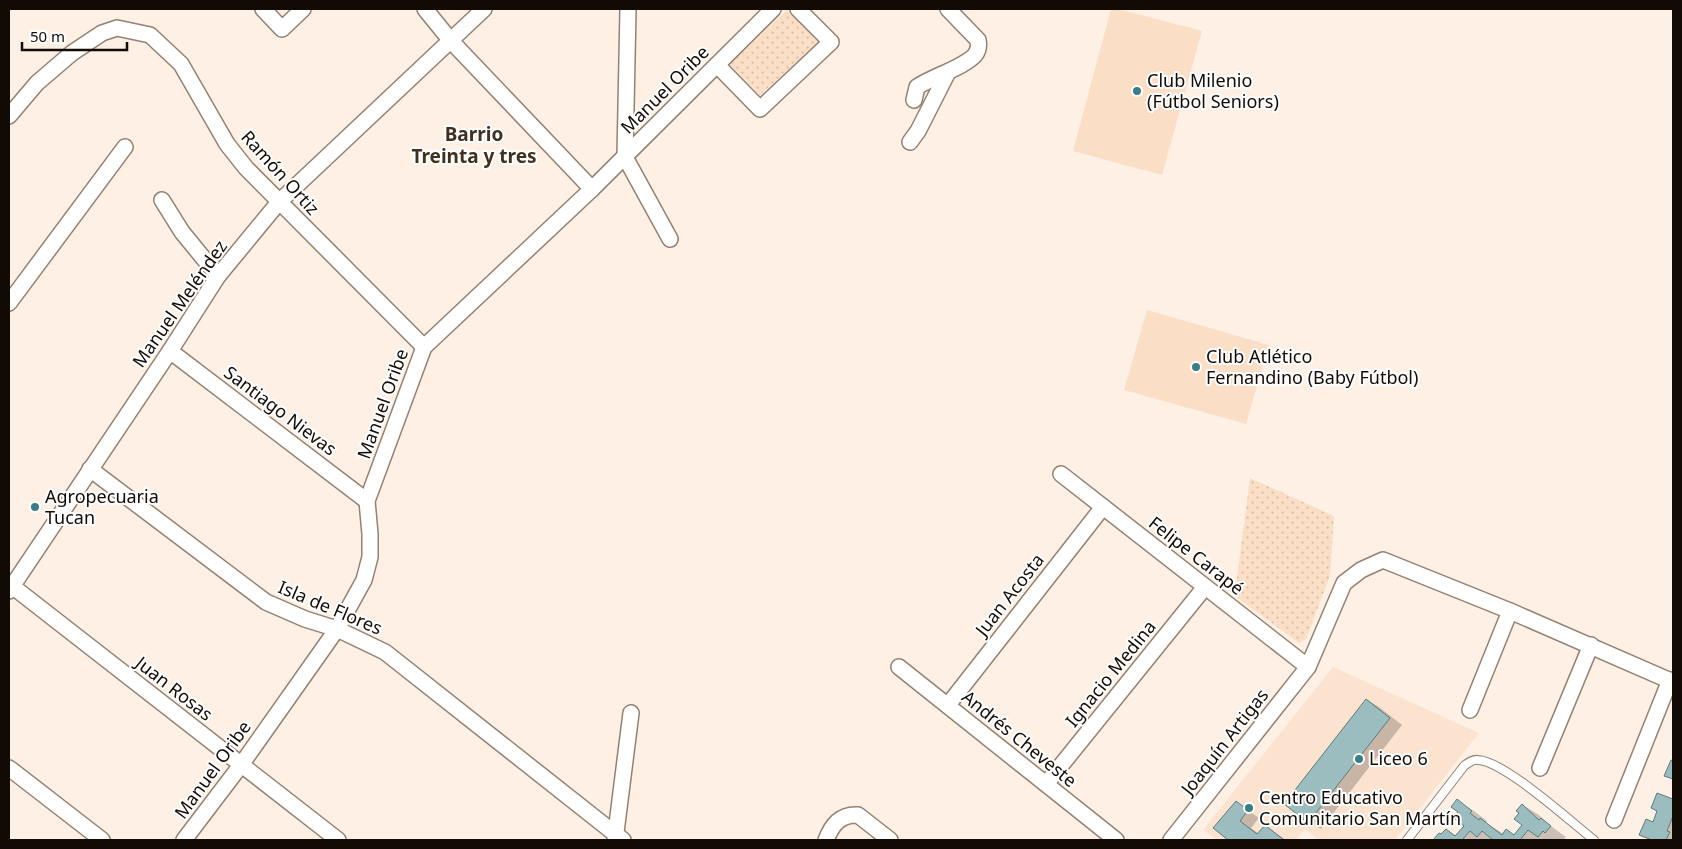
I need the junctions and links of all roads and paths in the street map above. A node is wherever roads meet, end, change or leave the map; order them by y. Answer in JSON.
{"nodes":[{"id":1,"x":263,"y":9,"type":"edge"},
{"id":2,"x":302,"y":9,"type":"edge"},
{"id":3,"x":425,"y":9,"type":"edge"},
{"id":4,"x":484,"y":9,"type":"edge"},
{"id":5,"x":628,"y":9,"type":"edge"},
{"id":6,"x":773,"y":9,"type":"edge"},
{"id":7,"x":798,"y":9,"type":"edge"},
{"id":8,"x":948,"y":9,"type":"edge"},
{"id":9,"x":451,"y":41,"type":"junction"},
{"id":10,"x":717,"y":65,"type":"junction"},
{"id":11,"x":948,"y":72,"type":"junction"},
{"id":12,"x":914,"y":100,"type":"dead end"},
{"id":13,"x":9,"y":116,"type":"edge"},
{"id":14,"x":910,"y":142,"type":"dead end"},
{"id":15,"x":125,"y":147,"type":"dead end"},
{"id":16,"x":625,"y":157,"type":"junction"},
{"id":17,"x":592,"y":189,"type":"junction"},
{"id":18,"x":162,"y":200,"type":"dead end"},
{"id":19,"x":278,"y":202,"type":"junction"},
{"id":20,"x":670,"y":239,"type":"dead end"},
{"id":21,"x":218,"y":276,"type":"junction"},
{"id":22,"x":9,"y":303,"type":"edge"},
{"id":23,"x":424,"y":347,"type":"junction"},
{"id":24,"x":170,"y":352,"type":"junction"},
{"id":25,"x":90,"y":469,"type":"junction"},
{"id":26,"x":1061,"y":474,"type":"dead end"},
{"id":27,"x":367,"y":501,"type":"junction"},
{"id":28,"x":1103,"y":507,"type":"junction"},
{"id":29,"x":1205,"y":587,"type":"junction"},
{"id":30,"x":10,"y":588,"type":"edge"},
{"id":31,"x":1510,"y":611,"type":"junction"},
{"id":32,"x":337,"y":629,"type":"junction"},
{"id":33,"x":1591,"y":645,"type":"junction"},
{"id":34,"x":899,"y":667,"type":"dead end"},
{"id":35,"x":1308,"y":667,"type":"junction"},
{"id":36,"x":1672,"y":681,"type":"edge"},
{"id":37,"x":948,"y":706,"type":"junction"},
{"id":38,"x":1470,"y":710,"type":"dead end"},
{"id":39,"x":631,"y":713,"type":"dead end"},
{"id":40,"x":241,"y":765,"type":"junction"},
{"id":41,"x":9,"y":768,"type":"edge"},
{"id":42,"x":1540,"y":768,"type":"dead end"},
{"id":43,"x":1046,"y":784,"type":"junction"},
{"id":44,"x":1614,"y":820,"type":"dead end"},
{"id":45,"x":618,"y":839,"type":"edge"},
{"id":46,"x":102,"y":840,"type":"edge"},
{"id":47,"x":184,"y":840,"type":"edge"},
{"id":48,"x":338,"y":840,"type":"edge"},
{"id":49,"x":826,"y":840,"type":"edge"},
{"id":50,"x":890,"y":840,"type":"edge"},
{"id":51,"x":1116,"y":840,"type":"edge"},
{"id":52,"x":1171,"y":840,"type":"edge"},
{"id":53,"x":1407,"y":840,"type":"edge"},
{"id":54,"x":1594,"y":840,"type":"edge"}],
"edges":[{"from":1,"to":2,"type":"street"},
{"from":3,"to":9,"type":"street"},
{"from":4,"to":9,"type":"street","name":"Manuel Meléndez"},
{"from":5,"to":16,"type":"street"},
{"from":6,"to":10,"type":"street","name":"Manuel Oribe"},
{"from":7,"to":10,"type":"street"},
{"from":8,"to":11,"type":"street"},
{"from":9,"to":17,"type":"street"},
{"from":9,"to":19,"type":"street","name":"Manuel Meléndez"},
{"from":10,"to":16,"type":"street","name":"Manuel Oribe"},
{"from":11,"to":12,"type":"street"},
{"from":11,"to":14,"type":"street"},
{"from":13,"to":19,"type":"street","name":"Ramón Ortiz"},
{"from":15,"to":22,"type":"street"},
{"from":16,"to":17,"type":"street","name":"Manuel Oribe"},
{"from":16,"to":20,"type":"street"},
{"from":17,"to":23,"type":"street","name":"Manuel Oribe"},
{"from":18,"to":21,"type":"street"},
{"from":19,"to":21,"type":"street","name":"Manuel Meléndez"},
{"from":19,"to":23,"type":"street","name":"Ramón Ortiz"},
{"from":21,"to":24,"type":"street","name":"Manuel Meléndez"},
{"from":23,"to":27,"type":"street","name":"Manuel Oribe"},
{"from":24,"to":25,"type":"street","name":"Manuel Meléndez"},
{"from":24,"to":27,"type":"street","name":"Santiago Nievas"},
{"from":25,"to":30,"type":"street","name":"Manuel Meléndez"},
{"from":25,"to":32,"type":"street","name":"Isla de Flores"},
{"from":26,"to":28,"type":"street","name":"Felipe Carapé"},
{"from":27,"to":32,"type":"street","name":"Manuel Oribe"},
{"from":28,"to":29,"type":"street","name":"Felipe Carapé"},
{"from":28,"to":37,"type":"street","name":"Juan Acosta"},
{"from":29,"to":35,"type":"street","name":"Felipe Carapé"},
{"from":29,"to":43,"type":"street","name":"Ignacio Medina"},
{"from":30,"to":40,"type":"street","name":"Juan Rosas"},
{"from":31,"to":33,"type":"street"},
{"from":31,"to":35,"type":"street","name":"Joaquín Artigas"},
{"from":31,"to":38,"type":"street"},
{"from":32,"to":40,"type":"street","name":"Manuel Oribe"},
{"from":32,"to":45,"type":"street","name":"Isla de Flores"},
{"from":33,"to":36,"type":"street"},
{"from":33,"to":42,"type":"street"},
{"from":34,"to":37,"type":"street","name":"Andrés Cheveste"},
{"from":35,"to":52,"type":"street","name":"Joaquín Artigas"},
{"from":36,"to":44,"type":"street"},
{"from":37,"to":43,"type":"street","name":"Andrés Cheveste"},
{"from":39,"to":45,"type":"street"},
{"from":40,"to":47,"type":"street","name":"Manuel Oribe"},
{"from":40,"to":48,"type":"street","name":"Juan Rosas"},
{"from":41,"to":46,"type":"street"},
{"from":43,"to":51,"type":"street","name":"Andrés Cheveste"},
{"from":49,"to":50,"type":"street"},
{"from":53,"to":54,"type":"lane"}]}
